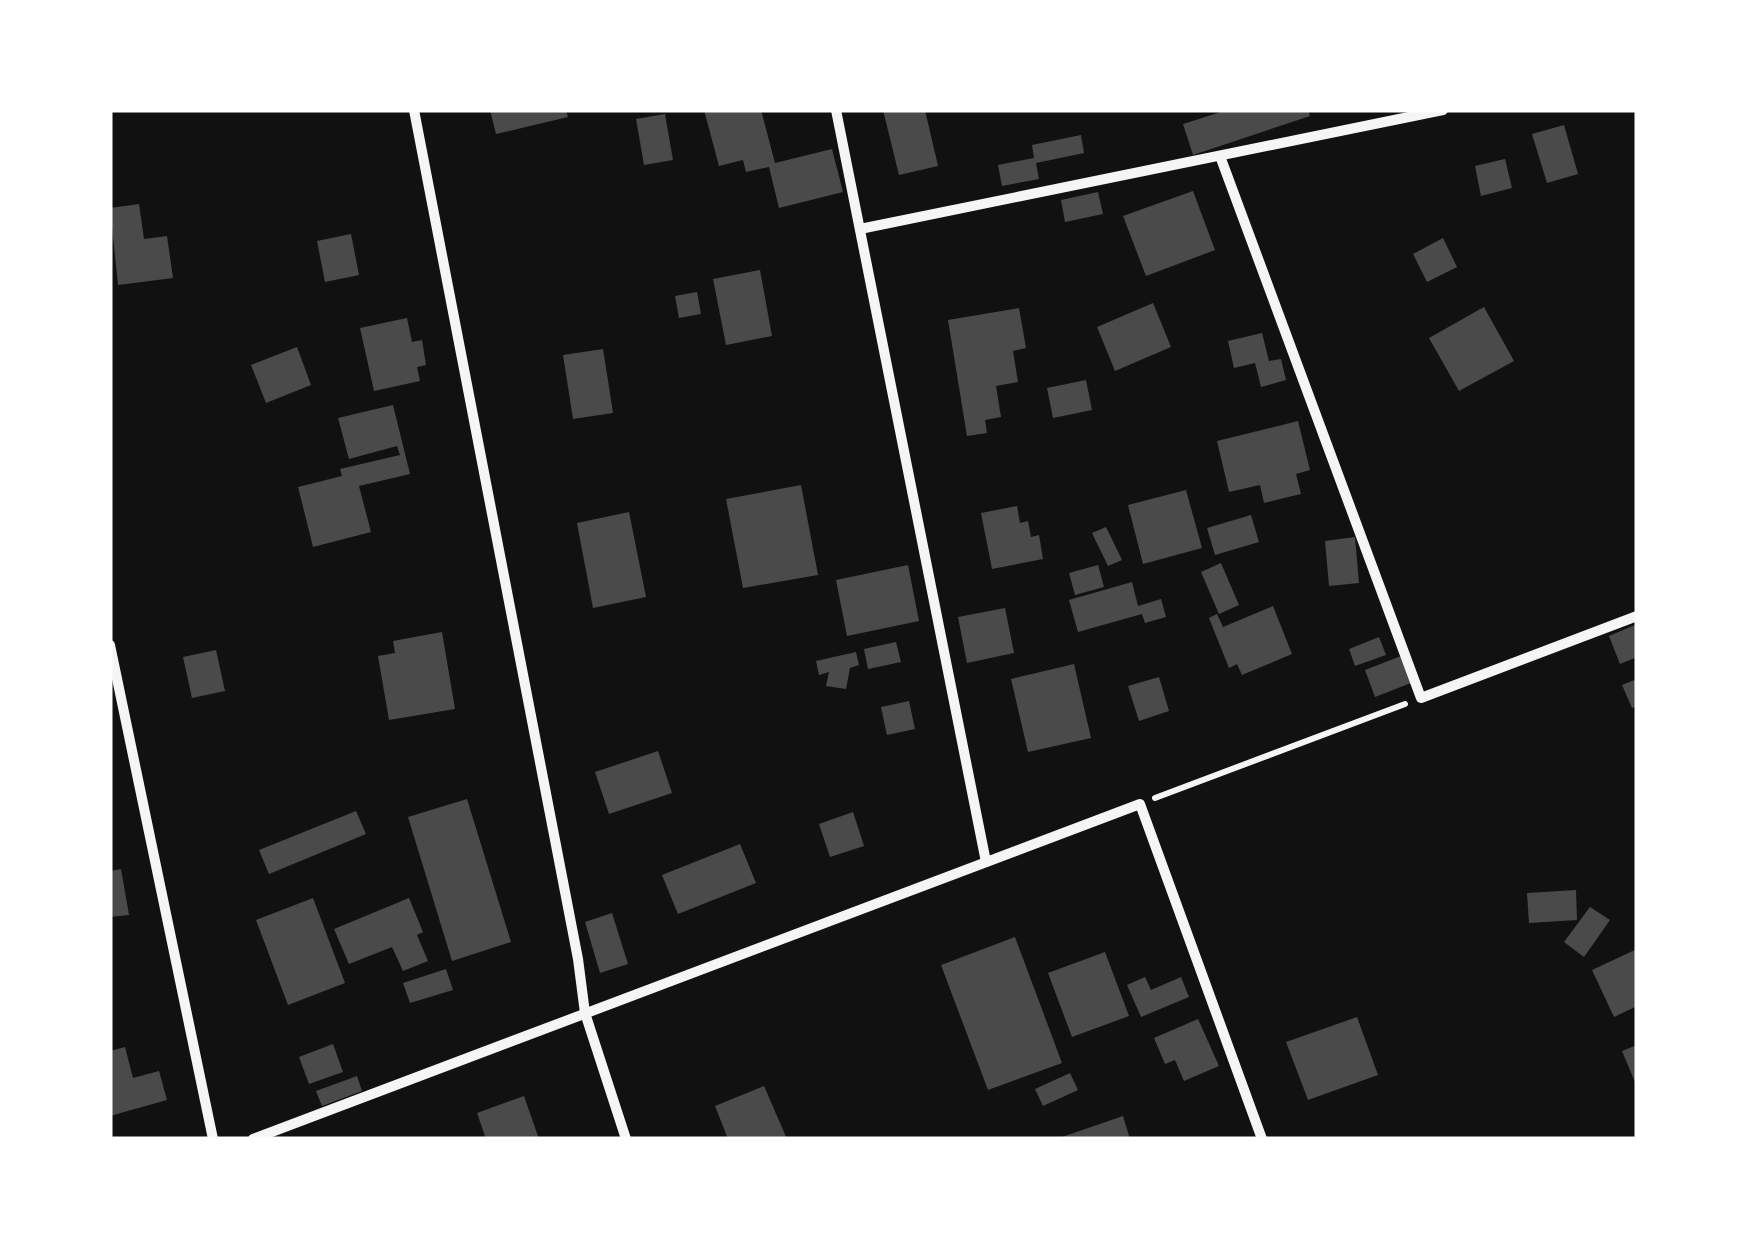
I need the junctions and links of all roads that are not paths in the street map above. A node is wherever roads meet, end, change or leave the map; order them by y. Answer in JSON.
{"nodes":[{"id":1,"x":414,"y":110,"type":"edge"},
{"id":2,"x":836,"y":110,"type":"edge"},
{"id":3,"x":1444,"y":110,"type":"edge"},
{"id":4,"x":1220,"y":156,"type":"junction"},
{"id":5,"x":860,"y":229,"type":"junction"},
{"id":6,"x":1637,"y":616,"type":"edge"},
{"id":7,"x":110,"y":645,"type":"edge"},
{"id":8,"x":986,"y":862,"type":"junction"},
{"id":9,"x":585,"y":1014,"type":"junction"},
{"id":10,"x":212,"y":1139,"type":"edge"},
{"id":11,"x":253,"y":1139,"type":"edge"},
{"id":12,"x":626,"y":1139,"type":"edge"},
{"id":13,"x":1262,"y":1139,"type":"edge"}],
"edges":[{"from":1,"to":9,"type":"street"},
{"from":2,"to":5,"type":"street"},
{"from":3,"to":4,"type":"street"},
{"from":4,"to":5,"type":"street"},
{"from":4,"to":6,"type":"street"},
{"from":5,"to":8,"type":"street"},
{"from":7,"to":10,"type":"street"},
{"from":8,"to":9,"type":"street"},
{"from":8,"to":13,"type":"street"},
{"from":9,"to":11,"type":"street"},
{"from":9,"to":12,"type":"street"}]}
